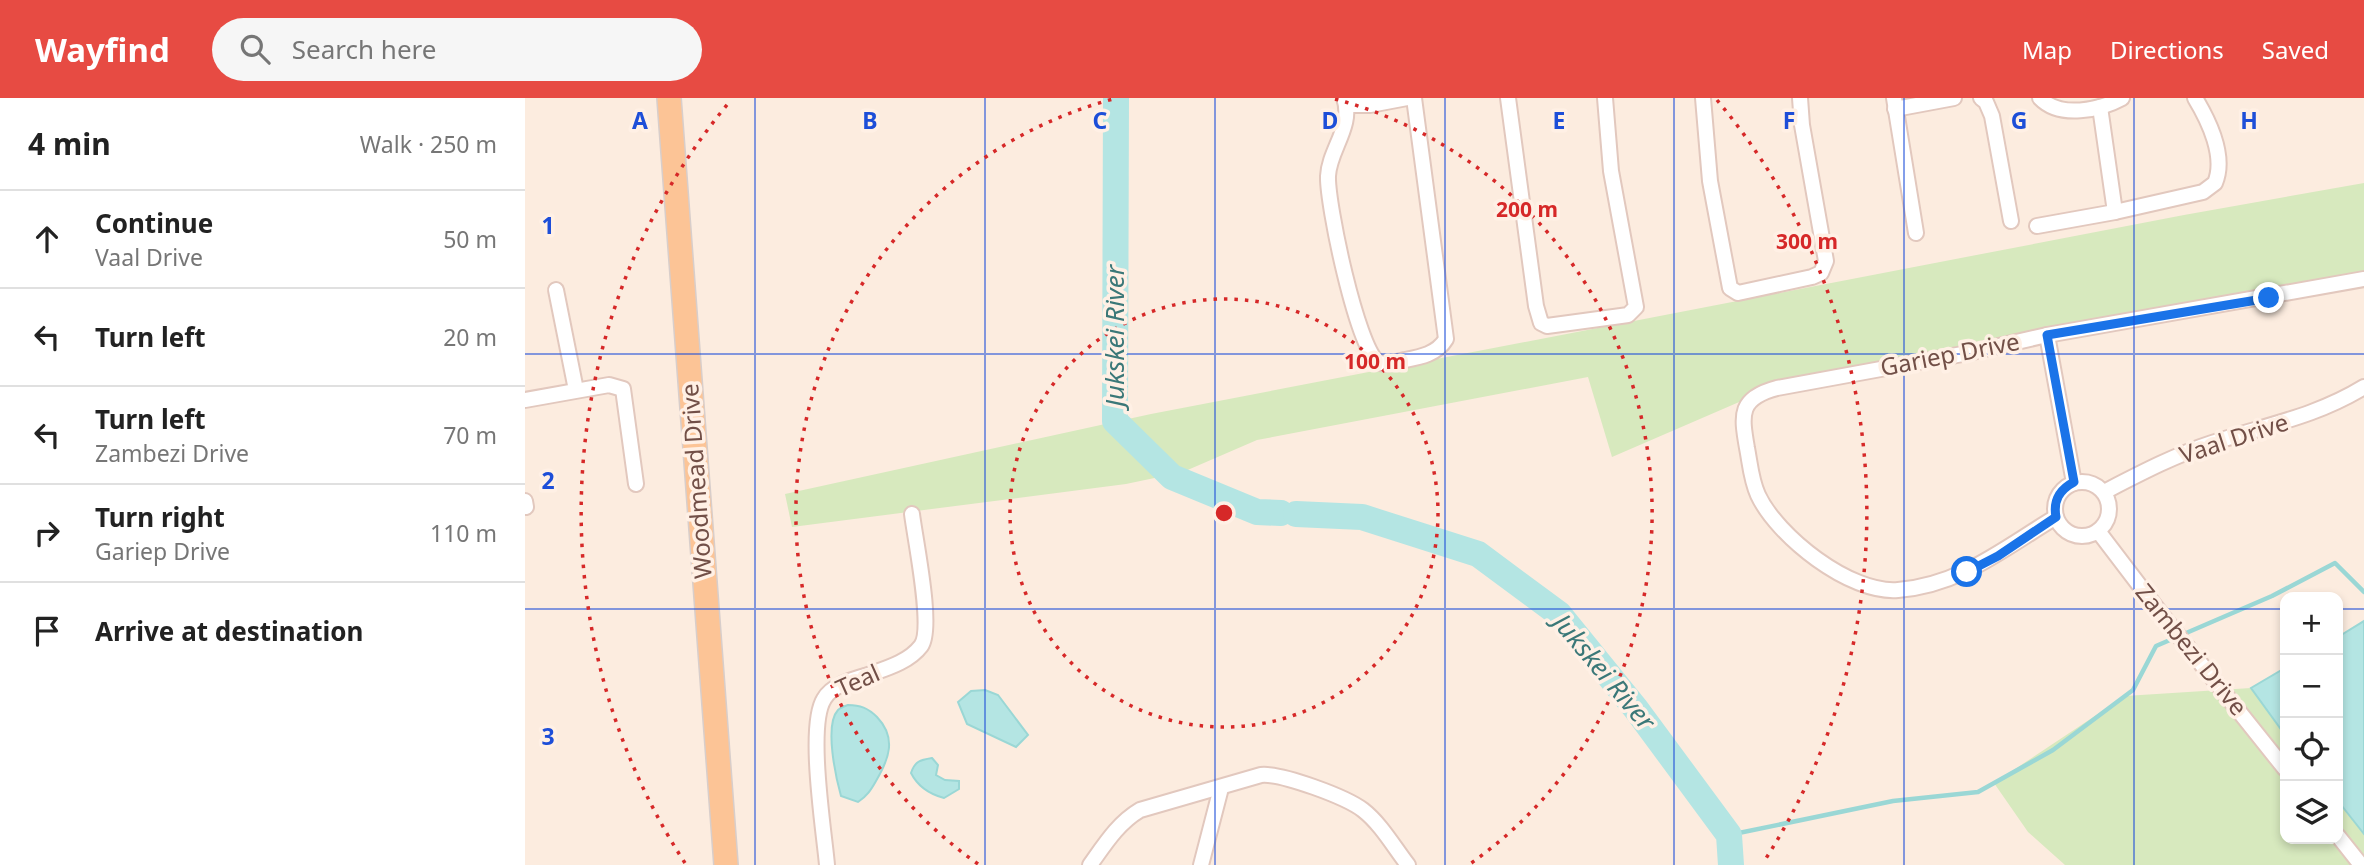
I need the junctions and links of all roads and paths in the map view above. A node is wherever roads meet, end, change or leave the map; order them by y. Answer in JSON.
{"nodes":[{"id":1,"x":669,"y":98,"type":"edge"},
{"id":2,"x":1407,"y":98,"type":"edge"},
{"id":3,"x":1414,"y":98,"type":"edge"},
{"id":4,"x":1508,"y":98,"type":"edge"},
{"id":5,"x":1605,"y":98,"type":"edge"},
{"id":6,"x":1703,"y":98,"type":"edge"},
{"id":7,"x":1800,"y":98,"type":"edge"},
{"id":8,"x":1954,"y":98,"type":"edge"},
{"id":9,"x":1981,"y":98,"type":"edge"},
{"id":10,"x":2039,"y":98,"type":"edge"},
{"id":11,"x":2122,"y":98,"type":"edge"},
{"id":12,"x":2195,"y":98,"type":"edge"},
{"id":13,"x":1345,"y":101,"type":"edge"},
{"id":14,"x":1895,"y":103,"type":"edge"},
{"id":15,"x":2100,"y":107,"type":"junction"},
{"id":16,"x":2115,"y":212,"type":"junction"},
{"id":17,"x":2011,"y":221,"type":"dead end"},
{"id":18,"x":2037,"y":226,"type":"dead end"},
{"id":19,"x":1916,"y":233,"type":"dead end"},
{"id":20,"x":2364,"y":279,"type":"edge"},
{"id":21,"x":556,"y":290,"type":"dead end"},
{"id":22,"x":2047,"y":335,"type":"junction"},
{"id":23,"x":2364,"y":387,"type":"edge"},
{"id":24,"x":576,"y":390,"type":"junction"},
{"id":25,"x":525,"y":400,"type":"edge"},
{"id":26,"x":2074,"y":482,"type":"junction"},
{"id":27,"x":636,"y":484,"type":"dead end"},
{"id":28,"x":2104,"y":492,"type":"junction"},
{"id":29,"x":912,"y":514,"type":"dead end"},
{"id":30,"x":2056,"y":517,"type":"junction"},
{"id":31,"x":2098,"y":531,"type":"junction"},
{"id":32,"x":2280,"y":763,"type":"edge"},
{"id":33,"x":1221,"y":788,"type":"junction"},
{"id":34,"x":2343,"y":842,"type":"edge"},
{"id":35,"x":726,"y":865,"type":"edge"},
{"id":36,"x":827,"y":865,"type":"edge"},
{"id":37,"x":1090,"y":865,"type":"edge"},
{"id":38,"x":1201,"y":865,"type":"edge"},
{"id":39,"x":1408,"y":865,"type":"edge"},
{"id":40,"x":2361,"y":865,"type":"edge"}],
"edges":[{"from":1,"to":35,"type":"main road","name":"Woodmead Drive"},
{"from":2,"to":13,"type":"street"},
{"from":3,"to":13,"type":"street"},
{"from":4,"to":5,"type":"street"},
{"from":6,"to":7,"type":"street"},
{"from":8,"to":14,"type":"street"},
{"from":9,"to":17,"type":"street"},
{"from":10,"to":15,"type":"street"},
{"from":11,"to":15,"type":"street"},
{"from":12,"to":16,"type":"street"},
{"from":14,"to":19,"type":"street"},
{"from":15,"to":16,"type":"street"},
{"from":16,"to":18,"type":"street"},
{"from":20,"to":22,"type":"street","name":"Gariep Drive"},
{"from":21,"to":24,"type":"street"},
{"from":22,"to":26,"type":"street"},
{"from":22,"to":30,"type":"street","name":"Gariep Drive"},
{"from":23,"to":28,"type":"street","name":"Vaal Drive"},
{"from":24,"to":25,"type":"street"},
{"from":24,"to":27,"type":"street"},
{"from":26,"to":28,"type":"street"},
{"from":26,"to":30,"type":"street"},
{"from":28,"to":31,"type":"street"},
{"from":29,"to":36,"type":"street","name":"Teal"},
{"from":30,"to":31,"type":"street"},
{"from":31,"to":32,"type":"street","name":"Zambezi Drive"},
{"from":33,"to":37,"type":"street"},
{"from":33,"to":38,"type":"street"},
{"from":33,"to":39,"type":"street"},
{"from":34,"to":40,"type":"street"}]}
